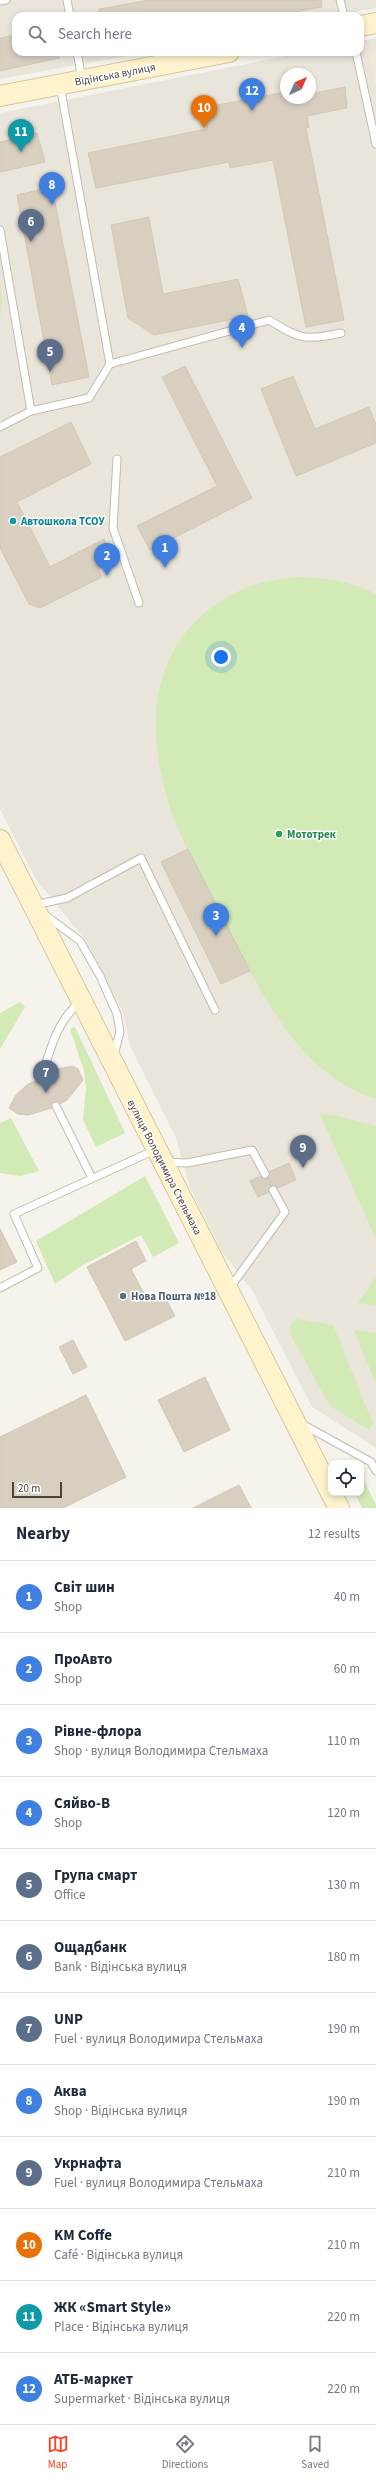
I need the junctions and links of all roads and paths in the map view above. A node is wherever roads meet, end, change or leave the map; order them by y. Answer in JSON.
{"nodes":[{"id":1,"x":6,"y":0,"type":"edge"},
{"id":2,"x":67,"y":0,"type":"edge"},
{"id":3,"x":340,"y":0,"type":"edge"},
{"id":4,"x":0,"y":1,"type":"edge"},
{"id":5,"x":69,"y":12,"type":"edge"},
{"id":6,"x":343,"y":12,"type":"edge"},
{"id":7,"x":376,"y":23,"type":"edge"},
{"id":8,"x":364,"y":25,"type":"edge"},
{"id":9,"x":78,"y":56,"type":"edge"},
{"id":10,"x":209,"y":56,"type":"edge"},
{"id":11,"x":357,"y":56,"type":"edge"},
{"id":12,"x":82,"y":81,"type":"junction"},
{"id":13,"x":60,"y":85,"type":"junction"},
{"id":14,"x":0,"y":96,"type":"edge"},
{"id":15,"x":376,"y":144,"type":"edge"},
{"id":16,"x":0,"y":230,"type":"edge"},
{"id":17,"x":341,"y":333,"type":"dead end"},
{"id":18,"x":110,"y":364,"type":"junction"},
{"id":19,"x":31,"y":411,"type":"junction"},
{"id":20,"x":0,"y":427,"type":"edge"},
{"id":21,"x":117,"y":459,"type":"dead end"},
{"id":22,"x":139,"y":603,"type":"dead end"},
{"id":23,"x":0,"y":840,"type":"edge"},
{"id":24,"x":32,"y":905,"type":"junction"},
{"id":25,"x":81,"y":1001,"type":"junction"},
{"id":26,"x":216,"y":1010,"type":"dead end"},
{"id":27,"x":112,"y":1062,"type":"junction"},
{"id":28,"x":42,"y":1076,"type":"dead end"},
{"id":29,"x":56,"y":1106,"type":"dead end"},
{"id":30,"x":159,"y":1156,"type":"junction"},
{"id":31,"x":265,"y":1174,"type":"dead end"},
{"id":32,"x":92,"y":1178,"type":"junction"},
{"id":33,"x":273,"y":1190,"type":"dead end"},
{"id":34,"x":0,"y":1288,"type":"edge"},
{"id":35,"x":229,"y":1289,"type":"junction"},
{"id":36,"x":294,"y":1419,"type":"junction"},
{"id":37,"x":376,"y":1471,"type":"edge"},
{"id":38,"x":334,"y":1501,"type":"edge"}],
"edges":[{"from":1,"to":4,"type":"lane"},
{"from":2,"to":5,"type":"lane"},
{"from":3,"to":6,"type":"lane"},
{"from":7,"to":8,"type":"main road"},
{"from":9,"to":12,"type":"lane"},
{"from":10,"to":12,"type":"main road","name":"Відінська вулиця"},
{"from":11,"to":15,"type":"lane"},
{"from":12,"to":13,"type":"main road","name":"Відінська вулиця"},
{"from":13,"to":14,"type":"main road","name":"Відінська вулиця"},
{"from":13,"to":18,"type":"lane"},
{"from":16,"to":19,"type":"lane"},
{"from":17,"to":18,"type":"lane"},
{"from":18,"to":19,"type":"lane"},
{"from":19,"to":20,"type":"lane"},
{"from":21,"to":22,"type":"lane"},
{"from":23,"to":24,"type":"main road","name":"вулиця Володимира Стельмаха"},
{"from":24,"to":25,"type":"main road","name":"вулиця Володимира Стельмаха"},
{"from":24,"to":26,"type":"lane"},
{"from":24,"to":27,"type":"lane"},
{"from":25,"to":27,"type":"main road","name":"вулиця Володимира Стельмаха"},
{"from":25,"to":28,"type":"lane"},
{"from":27,"to":30,"type":"main road","name":"вулиця Володимира Стельмаха"},
{"from":29,"to":32,"type":"lane"},
{"from":30,"to":31,"type":"lane"},
{"from":30,"to":32,"type":"lane"},
{"from":30,"to":35,"type":"main road","name":"вулиця Володимира Стельмаха"},
{"from":32,"to":34,"type":"lane"},
{"from":33,"to":35,"type":"lane"},
{"from":35,"to":36,"type":"main road","name":"вулиця Володимира Стельмаха"},
{"from":36,"to":37,"type":"lane"},
{"from":36,"to":38,"type":"main road","name":"вулиця Володимира Стельмаха"}]}
